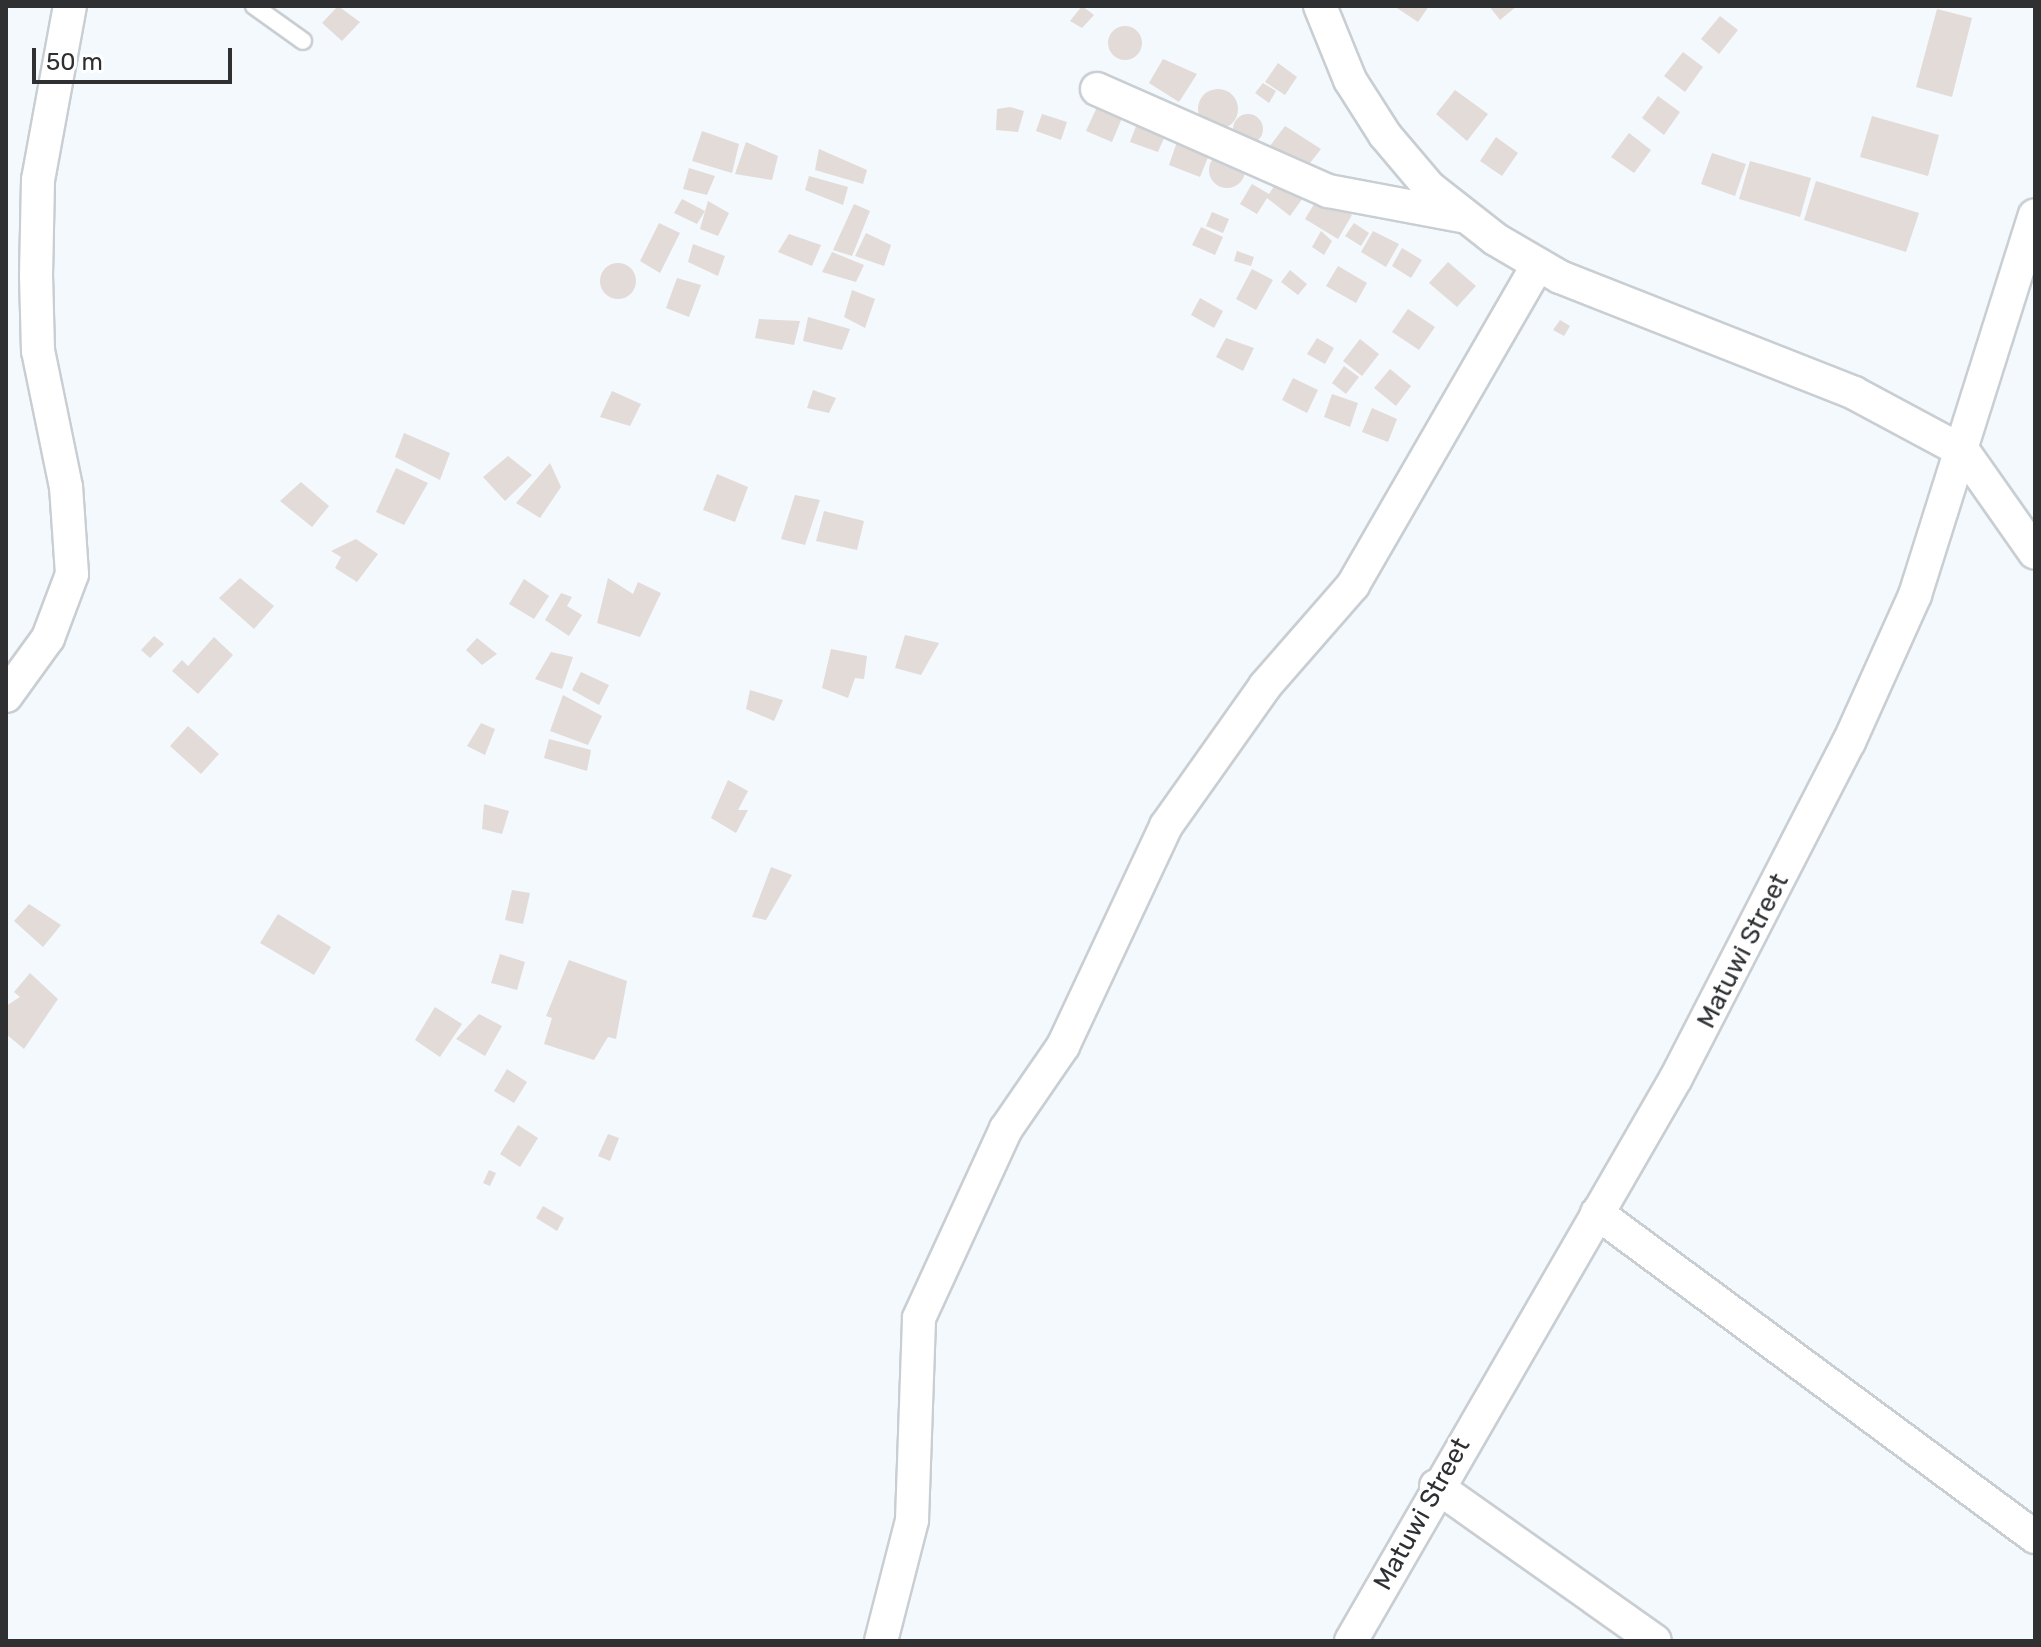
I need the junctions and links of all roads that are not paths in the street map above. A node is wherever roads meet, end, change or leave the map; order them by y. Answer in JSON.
{"nodes":[{"id":1,"x":70,"y":6,"type":"edge"},
{"id":2,"x":254,"y":6,"type":"edge"},
{"id":3,"x":1320,"y":6,"type":"edge"},
{"id":4,"x":303,"y":41,"type":"dead end"},
{"id":5,"x":1097,"y":89,"type":"dead end"},
{"id":6,"x":2035,"y":215,"type":"edge"},
{"id":7,"x":1468,"y":217,"type":"junction"},
{"id":8,"x":1538,"y":265,"type":"junction"},
{"id":9,"x":1964,"y":452,"type":"junction"},
{"id":10,"x":2035,"y":553,"type":"edge"},
{"id":11,"x":6,"y":696,"type":"edge"},
{"id":12,"x":1597,"y":1213,"type":"junction"},
{"id":13,"x":1436,"y":1486,"type":"junction"},
{"id":14,"x":2035,"y":1537,"type":"edge"},
{"id":15,"x":881,"y":1641,"type":"edge"},
{"id":16,"x":1351,"y":1641,"type":"edge"},
{"id":17,"x":1655,"y":1641,"type":"edge"}],
"edges":[{"from":1,"to":11,"type":"street"},
{"from":2,"to":4,"type":"lane"},
{"from":3,"to":7,"type":"street"},
{"from":5,"to":7,"type":"street"},
{"from":6,"to":9,"type":"street","name":"Matuwi Street"},
{"from":7,"to":8,"type":"street"},
{"from":8,"to":9,"type":"street"},
{"from":8,"to":15,"type":"street"},
{"from":9,"to":10,"type":"street"},
{"from":9,"to":12,"type":"street","name":"Matuwi Street"},
{"from":12,"to":13,"type":"street","name":"Matuwi Street"},
{"from":12,"to":14,"type":"street"},
{"from":13,"to":16,"type":"street","name":"Matuwi Street"},
{"from":13,"to":17,"type":"street"}]}
